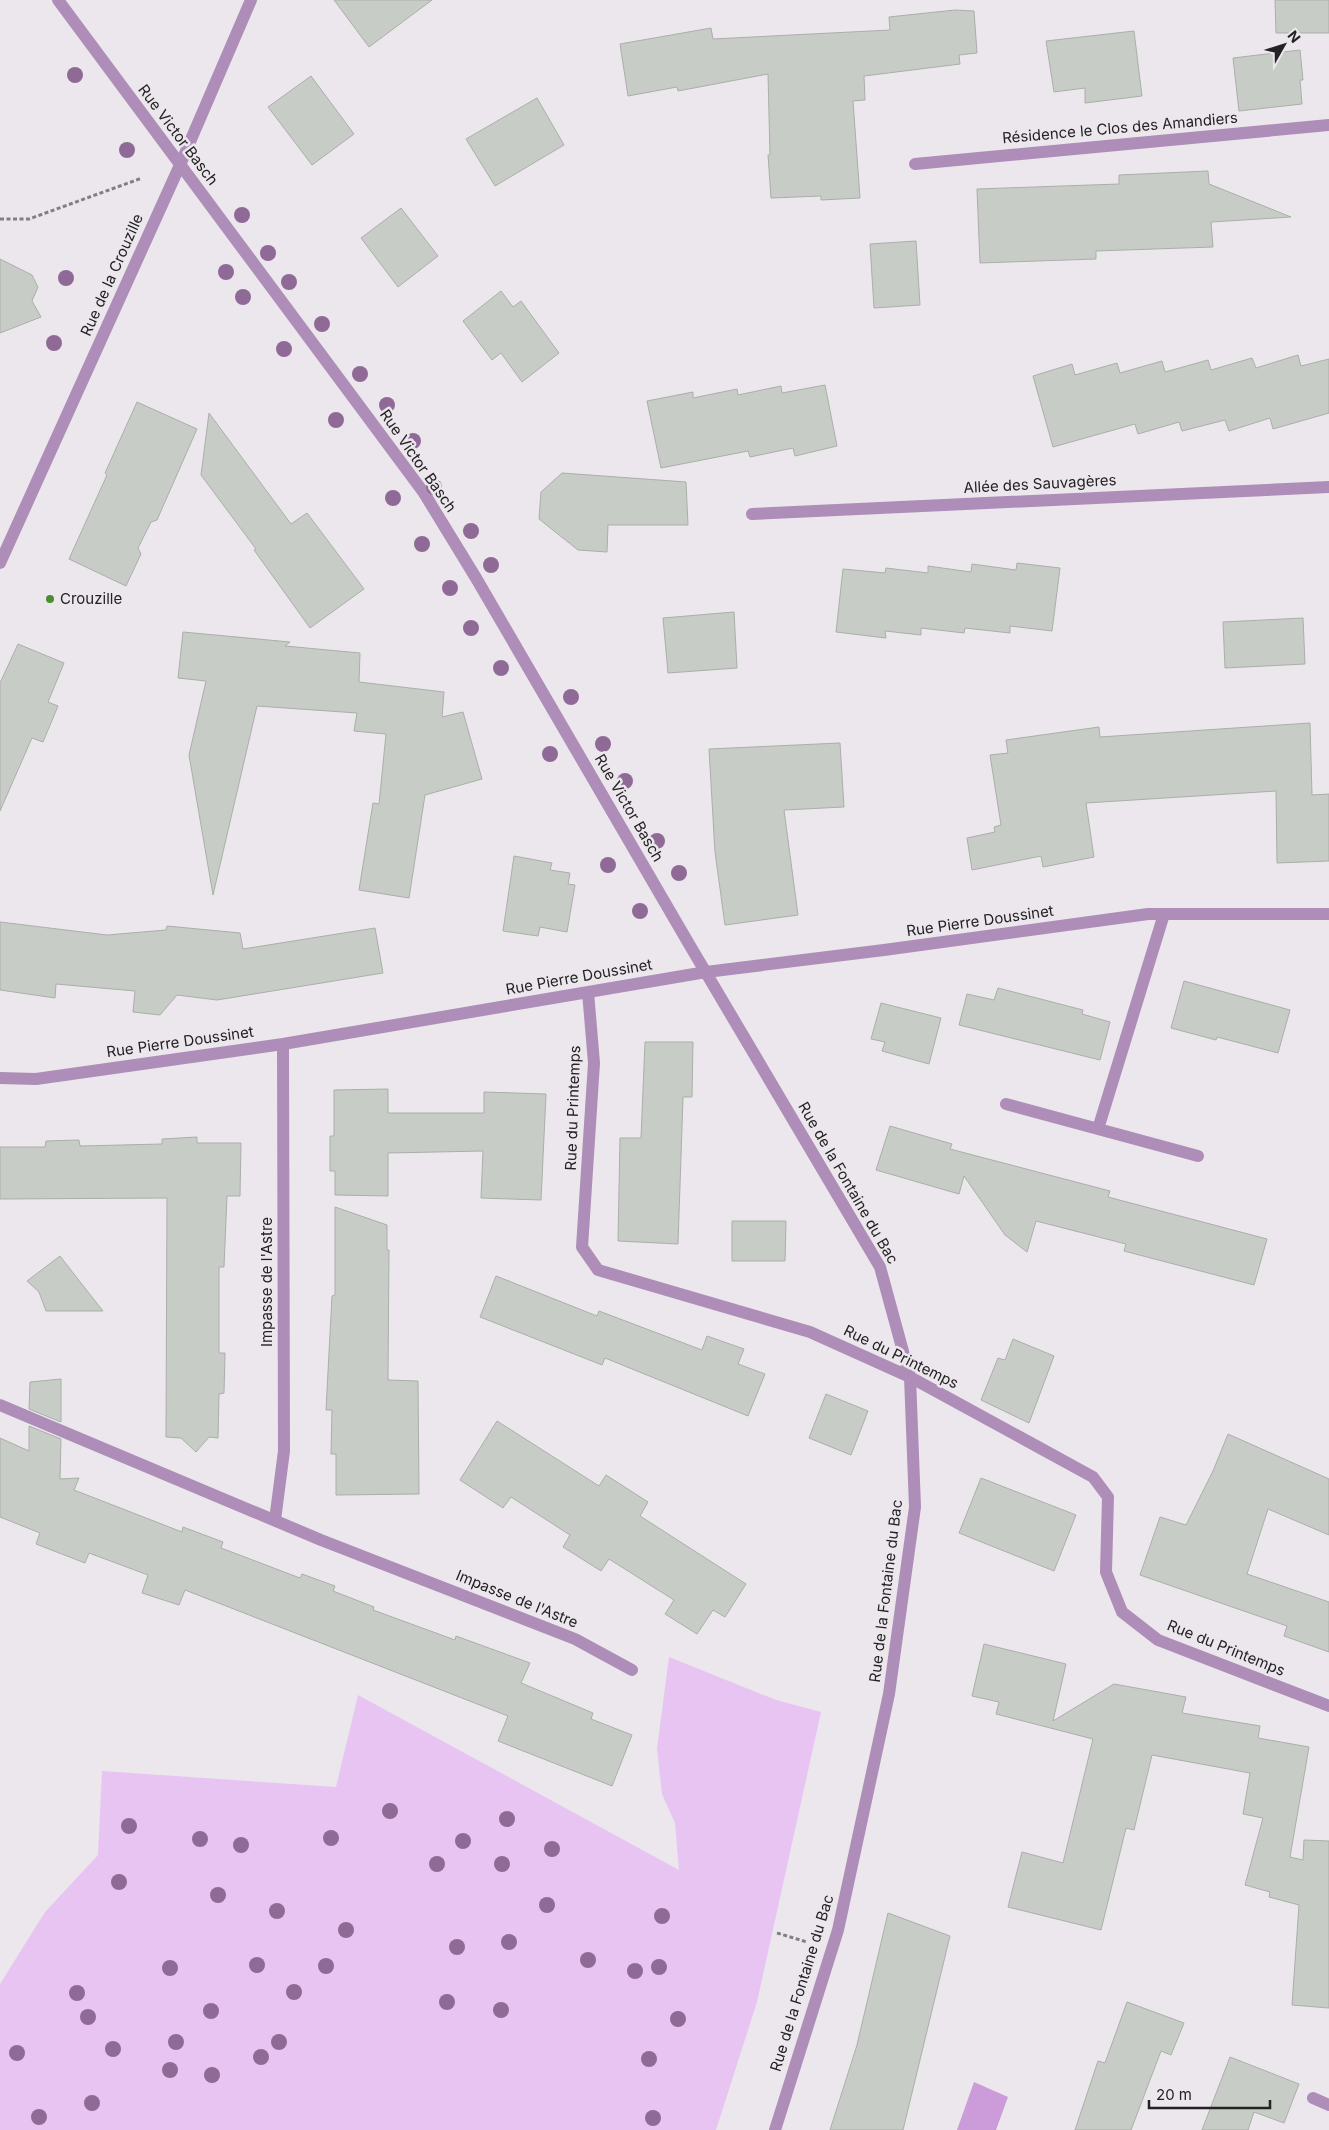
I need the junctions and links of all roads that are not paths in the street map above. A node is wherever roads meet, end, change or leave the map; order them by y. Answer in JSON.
{"nodes":[{"id":1,"x":58,"y":0,"type":"edge"},
{"id":2,"x":251,"y":0,"type":"edge"},
{"id":3,"x":1329,"y":125,"type":"edge"},
{"id":4,"x":180,"y":164,"type":"junction"},
{"id":5,"x":915,"y":164,"type":"dead end"},
{"id":6,"x":1329,"y":486,"type":"edge"},
{"id":7,"x":752,"y":514,"type":"dead end"},
{"id":8,"x":0,"y":563,"type":"edge"},
{"id":9,"x":1164,"y":914,"type":"junction"},
{"id":10,"x":1329,"y":914,"type":"edge"},
{"id":11,"x":706,"y":972,"type":"junction"},
{"id":12,"x":588,"y":992,"type":"junction"},
{"id":13,"x":282,"y":1044,"type":"junction"},
{"id":14,"x":0,"y":1078,"type":"edge"},
{"id":15,"x":1006,"y":1104,"type":"dead end"},
{"id":16,"x":1098,"y":1129,"type":"junction"},
{"id":17,"x":1198,"y":1156,"type":"dead end"},
{"id":18,"x":910,"y":1377,"type":"junction"},
{"id":19,"x":0,"y":1405,"type":"edge"},
{"id":20,"x":275,"y":1520,"type":"junction"},
{"id":21,"x":632,"y":1670,"type":"dead end"},
{"id":22,"x":1329,"y":1706,"type":"edge"},
{"id":23,"x":1313,"y":2098,"type":"dead end"},
{"id":24,"x":1329,"y":2105,"type":"edge"},
{"id":25,"x":775,"y":2130,"type":"edge"}],
"edges":[{"from":1,"to":4,"type":"street","name":"Rue Victor Basch"},
{"from":2,"to":4,"type":"street","name":"Rue de la Crouzille"},
{"from":3,"to":5,"type":"street","name":"Résidence le Clos des Amandiers"},
{"from":4,"to":8,"type":"street","name":"Rue de la Crouzille"},
{"from":4,"to":11,"type":"street","name":"Rue Victor Basch"},
{"from":6,"to":7,"type":"street","name":"Allée des Sauvagères"},
{"from":9,"to":10,"type":"street","name":"Rue Pierre Doussinet"},
{"from":9,"to":11,"type":"street","name":"Rue Pierre Doussinet"},
{"from":9,"to":16,"type":"street"},
{"from":11,"to":12,"type":"street","name":"Rue Pierre Doussinet"},
{"from":11,"to":18,"type":"street","name":"Rue de la Fontaine du Bac"},
{"from":12,"to":13,"type":"street","name":"Rue Pierre Doussinet"},
{"from":12,"to":18,"type":"street","name":"Rue du Printemps"},
{"from":13,"to":14,"type":"street","name":"Rue Pierre Doussinet"},
{"from":13,"to":20,"type":"street","name":"Impasse de l'Astre"},
{"from":15,"to":16,"type":"street"},
{"from":16,"to":17,"type":"street"},
{"from":18,"to":22,"type":"street","name":"Rue du Printemps"},
{"from":18,"to":25,"type":"street","name":"Rue de la Fontaine du Bac"},
{"from":19,"to":20,"type":"street","name":"Impasse de l'Astre"},
{"from":20,"to":21,"type":"street","name":"Impasse de l'Astre"},
{"from":23,"to":24,"type":"street"}]}
